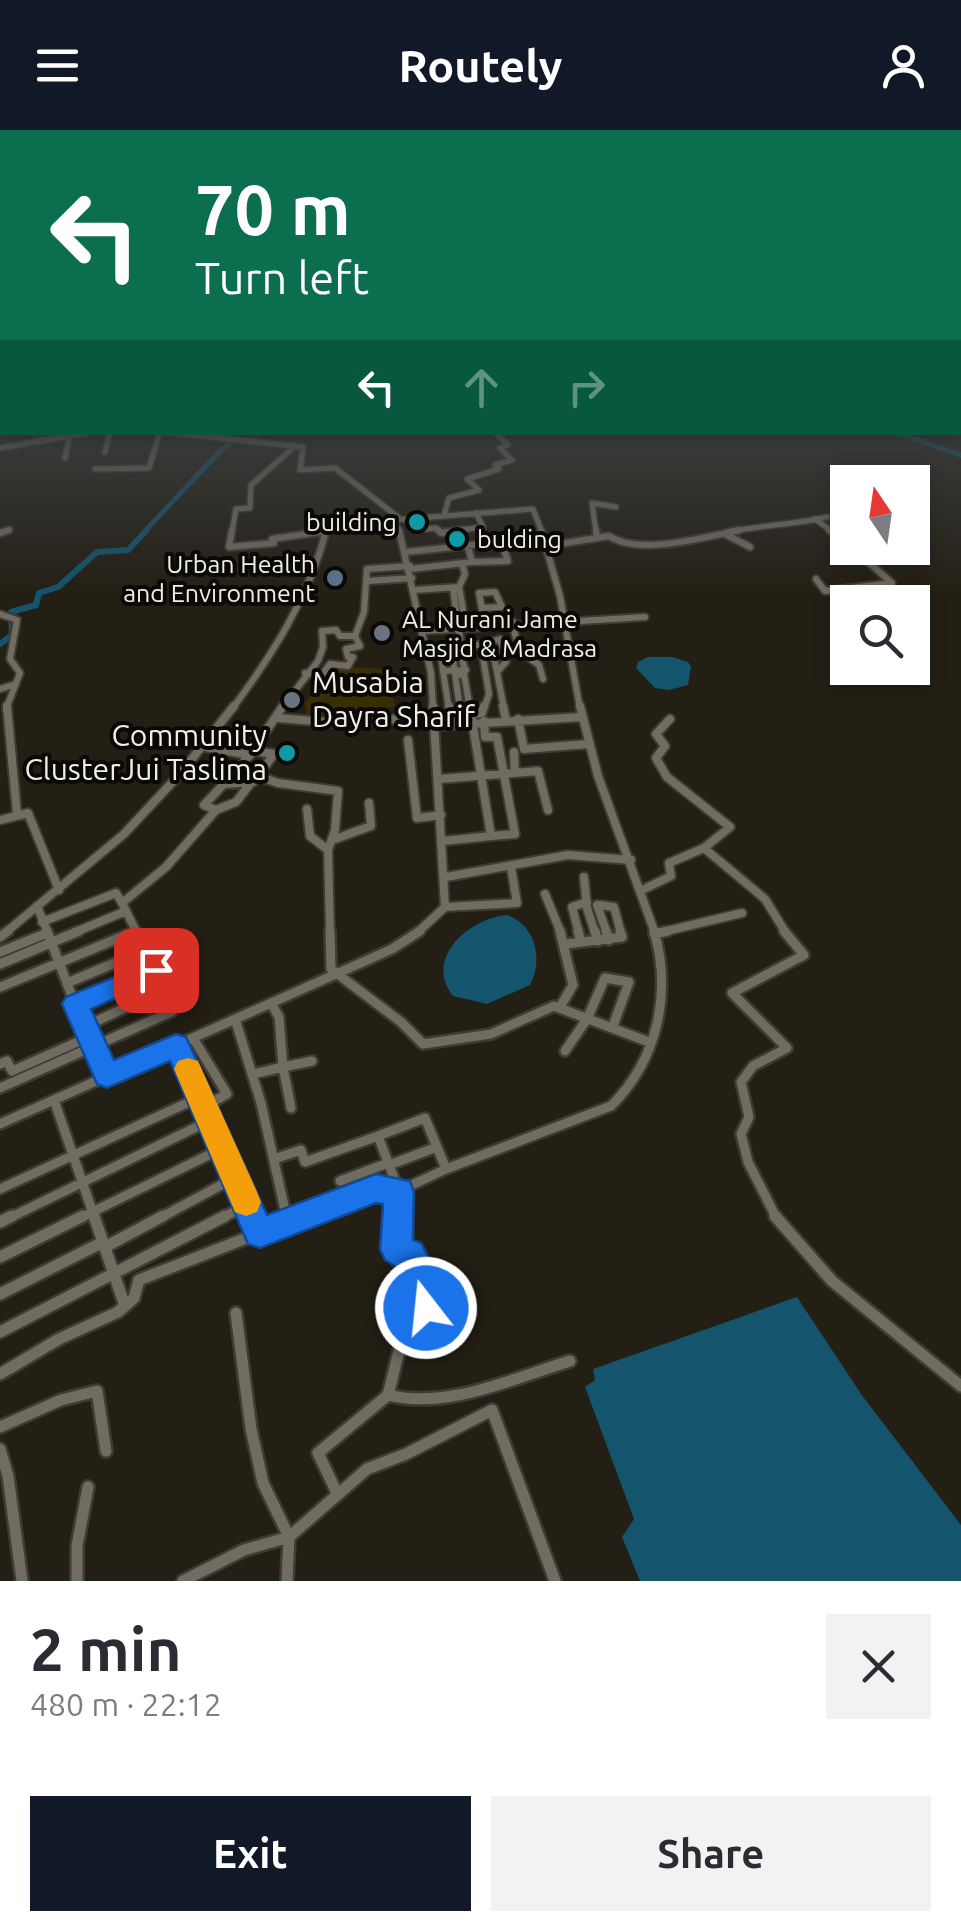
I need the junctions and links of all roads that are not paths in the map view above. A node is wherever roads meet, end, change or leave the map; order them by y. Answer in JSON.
{"nodes":[{"id":1,"x":151,"y":461,"type":"edge"},
{"id":2,"x":279,"y":461,"type":"edge"},
{"id":3,"x":302,"y":461,"type":"edge"},
{"id":4,"x":511,"y":461,"type":"edge"},
{"id":5,"x":95,"y":469,"type":"dead end"},
{"id":6,"x":616,"y":507,"type":"dead end"},
{"id":7,"x":476,"y":513,"type":"junction"},
{"id":8,"x":444,"y":516,"type":"junction"},
{"id":9,"x":827,"y":517,"type":"dead end"},
{"id":10,"x":423,"y":518,"type":"junction"},
{"id":11,"x":394,"y":520,"type":"junction"},
{"id":12,"x":815,"y":520,"type":"junction"},
{"id":13,"x":9,"y":530,"type":"dead end"},
{"id":14,"x":464,"y":530,"type":"junction"},
{"id":15,"x":830,"y":531,"type":"edge"},
{"id":16,"x":326,"y":532,"type":"junction"},
{"id":17,"x":0,"y":533,"type":"edge"},
{"id":18,"x":727,"y":534,"type":"junction"},
{"id":19,"x":597,"y":538,"type":"junction"},
{"id":20,"x":470,"y":545,"type":"junction"},
{"id":21,"x":547,"y":546,"type":"junction"},
{"id":22,"x":750,"y":547,"type":"dead end"},
{"id":23,"x":406,"y":552,"type":"junction"},
{"id":24,"x":472,"y":562,"type":"junction"},
{"id":25,"x":462,"y":564,"type":"junction"},
{"id":26,"x":872,"y":565,"type":"edge"},
{"id":27,"x":428,"y":567,"type":"junction"},
{"id":28,"x":411,"y":571,"type":"junction"},
{"id":29,"x":816,"y":579,"type":"dead end"},
{"id":30,"x":368,"y":581,"type":"junction"},
{"id":31,"x":456,"y":588,"type":"junction"},
{"id":32,"x":432,"y":589,"type":"junction"},
{"id":33,"x":414,"y":590,"type":"junction"},
{"id":34,"x":482,"y":608,"type":"dead end"},
{"id":35,"x":0,"y":614,"type":"edge"},
{"id":36,"x":645,"y":618,"type":"dead end"},
{"id":37,"x":514,"y":622,"type":"junction"},
{"id":38,"x":567,"y":622,"type":"junction"},
{"id":39,"x":485,"y":625,"type":"junction"},
{"id":40,"x":467,"y":627,"type":"junction"},
{"id":41,"x":457,"y":628,"type":"junction"},
{"id":42,"x":422,"y":631,"type":"junction"},
{"id":43,"x":355,"y":636,"type":"junction"},
{"id":44,"x":457,"y":645,"type":"junction"},
{"id":45,"x":471,"y":645,"type":"junction"},
{"id":46,"x":481,"y":645,"type":"junction"},
{"id":47,"x":440,"y":646,"type":"junction"},
{"id":48,"x":426,"y":647,"type":"junction"},
{"id":49,"x":493,"y":652,"type":"dead end"},
{"id":50,"x":443,"y":672,"type":"junction"},
{"id":51,"x":485,"y":672,"type":"junction"},
{"id":52,"x":496,"y":672,"type":"junction"},
{"id":53,"x":305,"y":673,"type":"junction"},
{"id":54,"x":460,"y":673,"type":"junction"},
{"id":55,"x":543,"y":678,"type":"dead end"},
{"id":56,"x":16,"y":684,"type":"junction"},
{"id":57,"x":0,"y":689,"type":"edge"},
{"id":58,"x":435,"y":715,"type":"junction"},
{"id":59,"x":582,"y":717,"type":"junction"},
{"id":60,"x":278,"y":718,"type":"junction"},
{"id":61,"x":670,"y":719,"type":"dead end"},
{"id":62,"x":468,"y":720,"type":"junction"},
{"id":63,"x":506,"y":720,"type":"junction"},
{"id":64,"x":518,"y":720,"type":"junction"},
{"id":65,"x":484,"y":722,"type":"junction"},
{"id":66,"x":452,"y":724,"type":"junction"},
{"id":67,"x":436,"y":726,"type":"junction"},
{"id":68,"x":408,"y":740,"type":"dead end"},
{"id":69,"x":588,"y":744,"type":"junction"},
{"id":70,"x":200,"y":746,"type":"junction"},
{"id":71,"x":514,"y":752,"type":"dead end"},
{"id":72,"x":252,"y":753,"type":"junction"},
{"id":73,"x":237,"y":770,"type":"dead end"},
{"id":74,"x":515,"y":774,"type":"junction"},
{"id":75,"x":505,"y":775,"type":"junction"},
{"id":76,"x":261,"y":777,"type":"junction"},
{"id":77,"x":480,"y":777,"type":"junction"},
{"id":78,"x":440,"y":779,"type":"junction"},
{"id":79,"x":250,"y":784,"type":"junction"},
{"id":80,"x":370,"y":803,"type":"dead end"},
{"id":81,"x":307,"y":809,"type":"dead end"},
{"id":82,"x":216,"y":810,"type":"junction"},
{"id":83,"x":548,"y":810,"type":"dead end"},
{"id":84,"x":17,"y":814,"type":"junction"},
{"id":85,"x":441,"y":816,"type":"junction"},
{"id":86,"x":0,"y":820,"type":"edge"},
{"id":87,"x":491,"y":836,"type":"junction"},
{"id":88,"x":335,"y":840,"type":"junction"},
{"id":89,"x":443,"y":841,"type":"junction"},
{"id":90,"x":704,"y":848,"type":"junction"},
{"id":91,"x":328,"y":850,"type":"junction"},
{"id":92,"x":631,"y":860,"type":"junction"},
{"id":93,"x":510,"y":868,"type":"junction"},
{"id":94,"x":446,"y":877,"type":"junction"},
{"id":95,"x":584,"y":877,"type":"dead end"},
{"id":96,"x":60,"y":890,"type":"junction"},
{"id":97,"x":640,"y":891,"type":"junction"},
{"id":98,"x":545,"y":894,"type":"dead end"},
{"id":99,"x":591,"y":904,"type":"junction"},
{"id":100,"x":37,"y":906,"type":"junction"},
{"id":101,"x":124,"y":907,"type":"junction"},
{"id":102,"x":445,"y":907,"type":"junction"},
{"id":103,"x":572,"y":907,"type":"junction"},
{"id":104,"x":742,"y":913,"type":"dead end"},
{"id":105,"x":554,"y":917,"type":"junction"},
{"id":106,"x":42,"y":922,"type":"junction"},
{"id":107,"x":136,"y":930,"type":"junction"},
{"id":108,"x":654,"y":934,"type":"junction"},
{"id":109,"x":0,"y":936,"type":"edge"},
{"id":110,"x":49,"y":938,"type":"junction"},
{"id":111,"x":598,"y":941,"type":"junction"},
{"id":112,"x":580,"y":942,"type":"junction"},
{"id":113,"x":566,"y":944,"type":"junction"},
{"id":114,"x":146,"y":950,"type":"junction"},
{"id":115,"x":0,"y":952,"type":"edge"},
{"id":116,"x":60,"y":962,"type":"junction"},
{"id":117,"x":0,"y":964,"type":"edge"},
{"id":118,"x":337,"y":974,"type":"junction"},
{"id":119,"x":67,"y":982,"type":"junction"},
{"id":120,"x":0,"y":987,"type":"edge"},
{"id":121,"x":164,"y":990,"type":"dead end"},
{"id":122,"x":271,"y":1003,"type":"junction"},
{"id":123,"x":76,"y":1004,"type":"junction"},
{"id":124,"x":560,"y":1008,"type":"junction"},
{"id":125,"x":173,"y":1011,"type":"dead end"},
{"id":126,"x":236,"y":1019,"type":"junction"},
{"id":127,"x":587,"y":1019,"type":"junction"},
{"id":128,"x":613,"y":1026,"type":"junction"},
{"id":129,"x":90,"y":1036,"type":"junction"},
{"id":130,"x":194,"y":1038,"type":"junction"},
{"id":131,"x":649,"y":1042,"type":"junction"},
{"id":132,"x":176,"y":1045,"type":"junction"},
{"id":133,"x":565,"y":1051,"type":"dead end"},
{"id":134,"x":312,"y":1061,"type":"dead end"},
{"id":135,"x":0,"y":1064,"type":"edge"},
{"id":136,"x":284,"y":1067,"type":"junction"},
{"id":137,"x":254,"y":1074,"type":"junction"},
{"id":138,"x":107,"y":1076,"type":"junction"},
{"id":139,"x":0,"y":1088,"type":"edge"},
{"id":140,"x":54,"y":1100,"type":"junction"},
{"id":141,"x":202,"y":1102,"type":"junction"},
{"id":142,"x":291,"y":1108,"type":"dead end"},
{"id":143,"x":211,"y":1120,"type":"junction"},
{"id":144,"x":0,"y":1124,"type":"edge"},
{"id":145,"x":378,"y":1136,"type":"junction"},
{"id":146,"x":437,"y":1147,"type":"junction"},
{"id":147,"x":223,"y":1148,"type":"junction"},
{"id":148,"x":74,"y":1154,"type":"junction"},
{"id":149,"x":274,"y":1158,"type":"junction"},
{"id":150,"x":389,"y":1164,"type":"junction"},
{"id":151,"x":446,"y":1169,"type":"junction"},
{"id":152,"x":236,"y":1178,"type":"junction"},
{"id":153,"x":340,"y":1181,"type":"dead end"},
{"id":154,"x":84,"y":1182,"type":"junction"},
{"id":155,"x":0,"y":1189,"type":"edge"},
{"id":156,"x":399,"y":1192,"type":"junction"},
{"id":157,"x":248,"y":1205,"type":"junction"},
{"id":158,"x":93,"y":1211,"type":"junction"},
{"id":159,"x":0,"y":1222,"type":"edge"},
{"id":160,"x":288,"y":1222,"type":"junction"},
{"id":161,"x":260,"y":1233,"type":"junction"},
{"id":162,"x":104,"y":1244,"type":"junction"},
{"id":163,"x":0,"y":1257,"type":"edge"},
{"id":164,"x":114,"y":1273,"type":"junction"},
{"id":165,"x":0,"y":1294,"type":"edge"},
{"id":166,"x":125,"y":1306,"type":"junction"},
{"id":167,"x":236,"y":1313,"type":"dead end"},
{"id":168,"x":0,"y":1332,"type":"edge"},
{"id":169,"x":570,"y":1361,"type":"dead end"},
{"id":170,"x":0,"y":1374,"type":"edge"},
{"id":171,"x":959,"y":1381,"type":"edge"},
{"id":172,"x":388,"y":1395,"type":"junction"},
{"id":173,"x":0,"y":1428,"type":"edge"},
{"id":174,"x":0,"y":1449,"type":"edge"},
{"id":175,"x":106,"y":1450,"type":"dead end"},
{"id":176,"x":88,"y":1486,"type":"dead end"},
{"id":177,"x":337,"y":1492,"type":"junction"},
{"id":178,"x":289,"y":1537,"type":"junction"},
{"id":179,"x":22,"y":1581,"type":"edge"},
{"id":180,"x":77,"y":1581,"type":"edge"},
{"id":181,"x":183,"y":1581,"type":"edge"},
{"id":182,"x":287,"y":1581,"type":"edge"},
{"id":183,"x":555,"y":1581,"type":"edge"}],
"edges":[{"from":1,"to":5,"type":"street"},
{"from":2,"to":16,"type":"street"},
{"from":3,"to":11,"type":"street"},
{"from":4,"to":8,"type":"street"},
{"from":6,"to":19,"type":"street"},
{"from":7,"to":8,"type":"street"},
{"from":7,"to":14,"type":"street"},
{"from":7,"to":21,"type":"street"},
{"from":8,"to":10,"type":"street"},
{"from":9,"to":12,"type":"street"},
{"from":10,"to":11,"type":"street"},
{"from":10,"to":14,"type":"street"},
{"from":11,"to":16,"type":"street"},
{"from":11,"to":23,"type":"street"},
{"from":12,"to":15,"type":"street"},
{"from":12,"to":18,"type":"street"},
{"from":13,"to":17,"type":"street"},
{"from":14,"to":20,"type":"street"},
{"from":16,"to":70,"type":"street"},
{"from":18,"to":19,"type":"street"},
{"from":18,"to":22,"type":"street"},
{"from":19,"to":21,"type":"street"},
{"from":20,"to":23,"type":"street"},
{"from":20,"to":24,"type":"street"},
{"from":20,"to":24,"type":"street"},
{"from":21,"to":38,"type":"street"},
{"from":23,"to":28,"type":"street"},
{"from":24,"to":25,"type":"street"},
{"from":25,"to":27,"type":"street"},
{"from":25,"to":31,"type":"street"},
{"from":26,"to":29,"type":"street"},
{"from":27,"to":28,"type":"street"},
{"from":27,"to":32,"type":"street"},
{"from":28,"to":30,"type":"street"},
{"from":28,"to":30,"type":"street"},
{"from":28,"to":33,"type":"street"},
{"from":30,"to":43,"type":"street"},
{"from":31,"to":32,"type":"street"},
{"from":31,"to":40,"type":"street"},
{"from":31,"to":41,"type":"street"},
{"from":32,"to":33,"type":"street"},
{"from":33,"to":42,"type":"street"},
{"from":34,"to":39,"type":"street"},
{"from":35,"to":56,"type":"street"},
{"from":36,"to":38,"type":"street"},
{"from":37,"to":38,"type":"street"},
{"from":37,"to":39,"type":"street"},
{"from":37,"to":55,"type":"street"},
{"from":38,"to":59,"type":"street"},
{"from":39,"to":40,"type":"street"},
{"from":40,"to":41,"type":"street"},
{"from":40,"to":45,"type":"street"},
{"from":41,"to":42,"type":"street"},
{"from":41,"to":44,"type":"street"},
{"from":42,"to":48,"type":"street"},
{"from":43,"to":53,"type":"street"},
{"from":43,"to":53,"type":"street"},
{"from":44,"to":45,"type":"street"},
{"from":44,"to":47,"type":"street"},
{"from":44,"to":54,"type":"street"},
{"from":45,"to":46,"type":"street"},
{"from":46,"to":51,"type":"street"},
{"from":46,"to":52,"type":"street"},
{"from":47,"to":48,"type":"street"},
{"from":47,"to":50,"type":"street"},
{"from":48,"to":58,"type":"street"},
{"from":49,"to":52,"type":"street"},
{"from":50,"to":54,"type":"street"},
{"from":50,"to":66,"type":"street"},
{"from":51,"to":54,"type":"street"},
{"from":51,"to":62,"type":"street"},
{"from":52,"to":63,"type":"street"},
{"from":53,"to":60,"type":"street"},
{"from":54,"to":62,"type":"street"},
{"from":54,"to":62,"type":"street"},
{"from":56,"to":57,"type":"street"},
{"from":56,"to":84,"type":"street"},
{"from":58,"to":60,"type":"street"},
{"from":58,"to":67,"type":"street"},
{"from":59,"to":64,"type":"street"},
{"from":59,"to":69,"type":"street"},
{"from":60,"to":72,"type":"street"},
{"from":61,"to":90,"type":"street"},
{"from":62,"to":65,"type":"street"},
{"from":62,"to":66,"type":"street"},
{"from":62,"to":77,"type":"street"},
{"from":63,"to":64,"type":"street"},
{"from":63,"to":65,"type":"street"},
{"from":64,"to":69,"type":"street"},
{"from":65,"to":75,"type":"street"},
{"from":66,"to":67,"type":"street"},
{"from":67,"to":78,"type":"street"},
{"from":68,"to":85,"type":"street"},
{"from":69,"to":92,"type":"street"},
{"from":70,"to":72,"type":"street"},
{"from":70,"to":96,"type":"street"},
{"from":71,"to":74,"type":"street"},
{"from":72,"to":73,"type":"street"},
{"from":72,"to":76,"type":"street"},
{"from":74,"to":75,"type":"street"},
{"from":74,"to":83,"type":"street"},
{"from":75,"to":77,"type":"street"},
{"from":75,"to":87,"type":"street"},
{"from":76,"to":79,"type":"street"},
{"from":76,"to":88,"type":"street"},
{"from":77,"to":78,"type":"street"},
{"from":77,"to":87,"type":"street"},
{"from":78,"to":85,"type":"street"},
{"from":79,"to":82,"type":"street"},
{"from":79,"to":82,"type":"street"},
{"from":80,"to":88,"type":"street"},
{"from":81,"to":91,"type":"street"},
{"from":82,"to":101,"type":"street"},
{"from":84,"to":86,"type":"street"},
{"from":84,"to":96,"type":"street"},
{"from":85,"to":89,"type":"street"},
{"from":87,"to":89,"type":"street"},
{"from":88,"to":91,"type":"street"},
{"from":89,"to":94,"type":"street"},
{"from":90,"to":97,"type":"street"},
{"from":90,"to":171,"type":"street"},
{"from":91,"to":118,"type":"street"},
{"from":92,"to":93,"type":"street"},
{"from":92,"to":97,"type":"street"},
{"from":93,"to":94,"type":"street"},
{"from":93,"to":102,"type":"street"},
{"from":94,"to":102,"type":"street"},
{"from":95,"to":99,"type":"street"},
{"from":96,"to":100,"type":"street"},
{"from":97,"to":108,"type":"street"},
{"from":98,"to":105,"type":"street"},
{"from":99,"to":103,"type":"street"},
{"from":99,"to":111,"type":"street"},
{"from":99,"to":111,"type":"street"},
{"from":100,"to":106,"type":"street"},
{"from":100,"to":109,"type":"street"},
{"from":101,"to":106,"type":"street"},
{"from":101,"to":107,"type":"street"},
{"from":101,"to":110,"type":"street"},
{"from":102,"to":118,"type":"street"},
{"from":103,"to":105,"type":"street"},
{"from":103,"to":112,"type":"street"},
{"from":104,"to":108,"type":"street"},
{"from":105,"to":113,"type":"street"},
{"from":106,"to":110,"type":"street"},
{"from":107,"to":114,"type":"street"},
{"from":107,"to":116,"type":"street"},
{"from":108,"to":131,"type":"street"},
{"from":110,"to":115,"type":"street"},
{"from":110,"to":116,"type":"street"},
{"from":110,"to":117,"type":"street"},
{"from":111,"to":112,"type":"street"},
{"from":112,"to":113,"type":"street"},
{"from":113,"to":124,"type":"street"},
{"from":114,"to":119,"type":"street"},
{"from":114,"to":123,"type":"street"},
{"from":116,"to":119,"type":"street"},
{"from":116,"to":120,"type":"street"},
{"from":118,"to":122,"type":"street"},
{"from":118,"to":124,"type":"street"},
{"from":119,"to":123,"type":"street"},
{"from":121,"to":129,"type":"street"},
{"from":122,"to":126,"type":"street"},
{"from":122,"to":136,"type":"street"},
{"from":123,"to":129,"type":"street"},
{"from":124,"to":127,"type":"street"},
{"from":125,"to":129,"type":"street"},
{"from":126,"to":130,"type":"street"},
{"from":126,"to":137,"type":"street"},
{"from":127,"to":128,"type":"street"},
{"from":127,"to":128,"type":"street"},
{"from":127,"to":133,"type":"street"},
{"from":128,"to":131,"type":"street"},
{"from":129,"to":135,"type":"street"},
{"from":129,"to":138,"type":"street"},
{"from":129,"to":139,"type":"street"},
{"from":130,"to":132,"type":"street"},
{"from":130,"to":141,"type":"street"},
{"from":131,"to":151,"type":"street"},
{"from":132,"to":138,"type":"street"},
{"from":132,"to":141,"type":"street"},
{"from":134,"to":136,"type":"street"},
{"from":136,"to":137,"type":"street"},
{"from":136,"to":142,"type":"street"},
{"from":137,"to":149,"type":"street"},
{"from":138,"to":140,"type":"street"},
{"from":140,"to":144,"type":"street"},
{"from":140,"to":148,"type":"street"},
{"from":141,"to":143,"type":"street"},
{"from":141,"to":148,"type":"street"},
{"from":143,"to":147,"type":"street"},
{"from":143,"to":154,"type":"street"},
{"from":145,"to":146,"type":"street"},
{"from":145,"to":149,"type":"street"},
{"from":145,"to":150,"type":"street"},
{"from":146,"to":150,"type":"street"},
{"from":146,"to":151,"type":"street"},
{"from":147,"to":152,"type":"street"},
{"from":147,"to":158,"type":"street"},
{"from":148,"to":154,"type":"street"},
{"from":148,"to":155,"type":"street"},
{"from":149,"to":160,"type":"street"},
{"from":150,"to":153,"type":"street"},
{"from":150,"to":156,"type":"street"},
{"from":151,"to":156,"type":"street"},
{"from":152,"to":157,"type":"street"},
{"from":152,"to":162,"type":"street"},
{"from":154,"to":158,"type":"street"},
{"from":154,"to":159,"type":"street"},
{"from":156,"to":160,"type":"street"},
{"from":156,"to":172,"type":"street"},
{"from":157,"to":161,"type":"street"},
{"from":157,"to":164,"type":"street"},
{"from":158,"to":162,"type":"street"},
{"from":158,"to":163,"type":"street"},
{"from":160,"to":161,"type":"street"},
{"from":161,"to":166,"type":"street"},
{"from":162,"to":164,"type":"street"},
{"from":162,"to":165,"type":"street"},
{"from":164,"to":166,"type":"street"},
{"from":164,"to":168,"type":"street"},
{"from":166,"to":170,"type":"street"},
{"from":167,"to":178,"type":"street"},
{"from":169,"to":172,"type":"street"},
{"from":172,"to":177,"type":"street"},
{"from":173,"to":175,"type":"street"},
{"from":174,"to":179,"type":"street"},
{"from":176,"to":180,"type":"street"},
{"from":177,"to":178,"type":"street"},
{"from":177,"to":183,"type":"street"},
{"from":178,"to":181,"type":"street"},
{"from":178,"to":182,"type":"street"}]}
